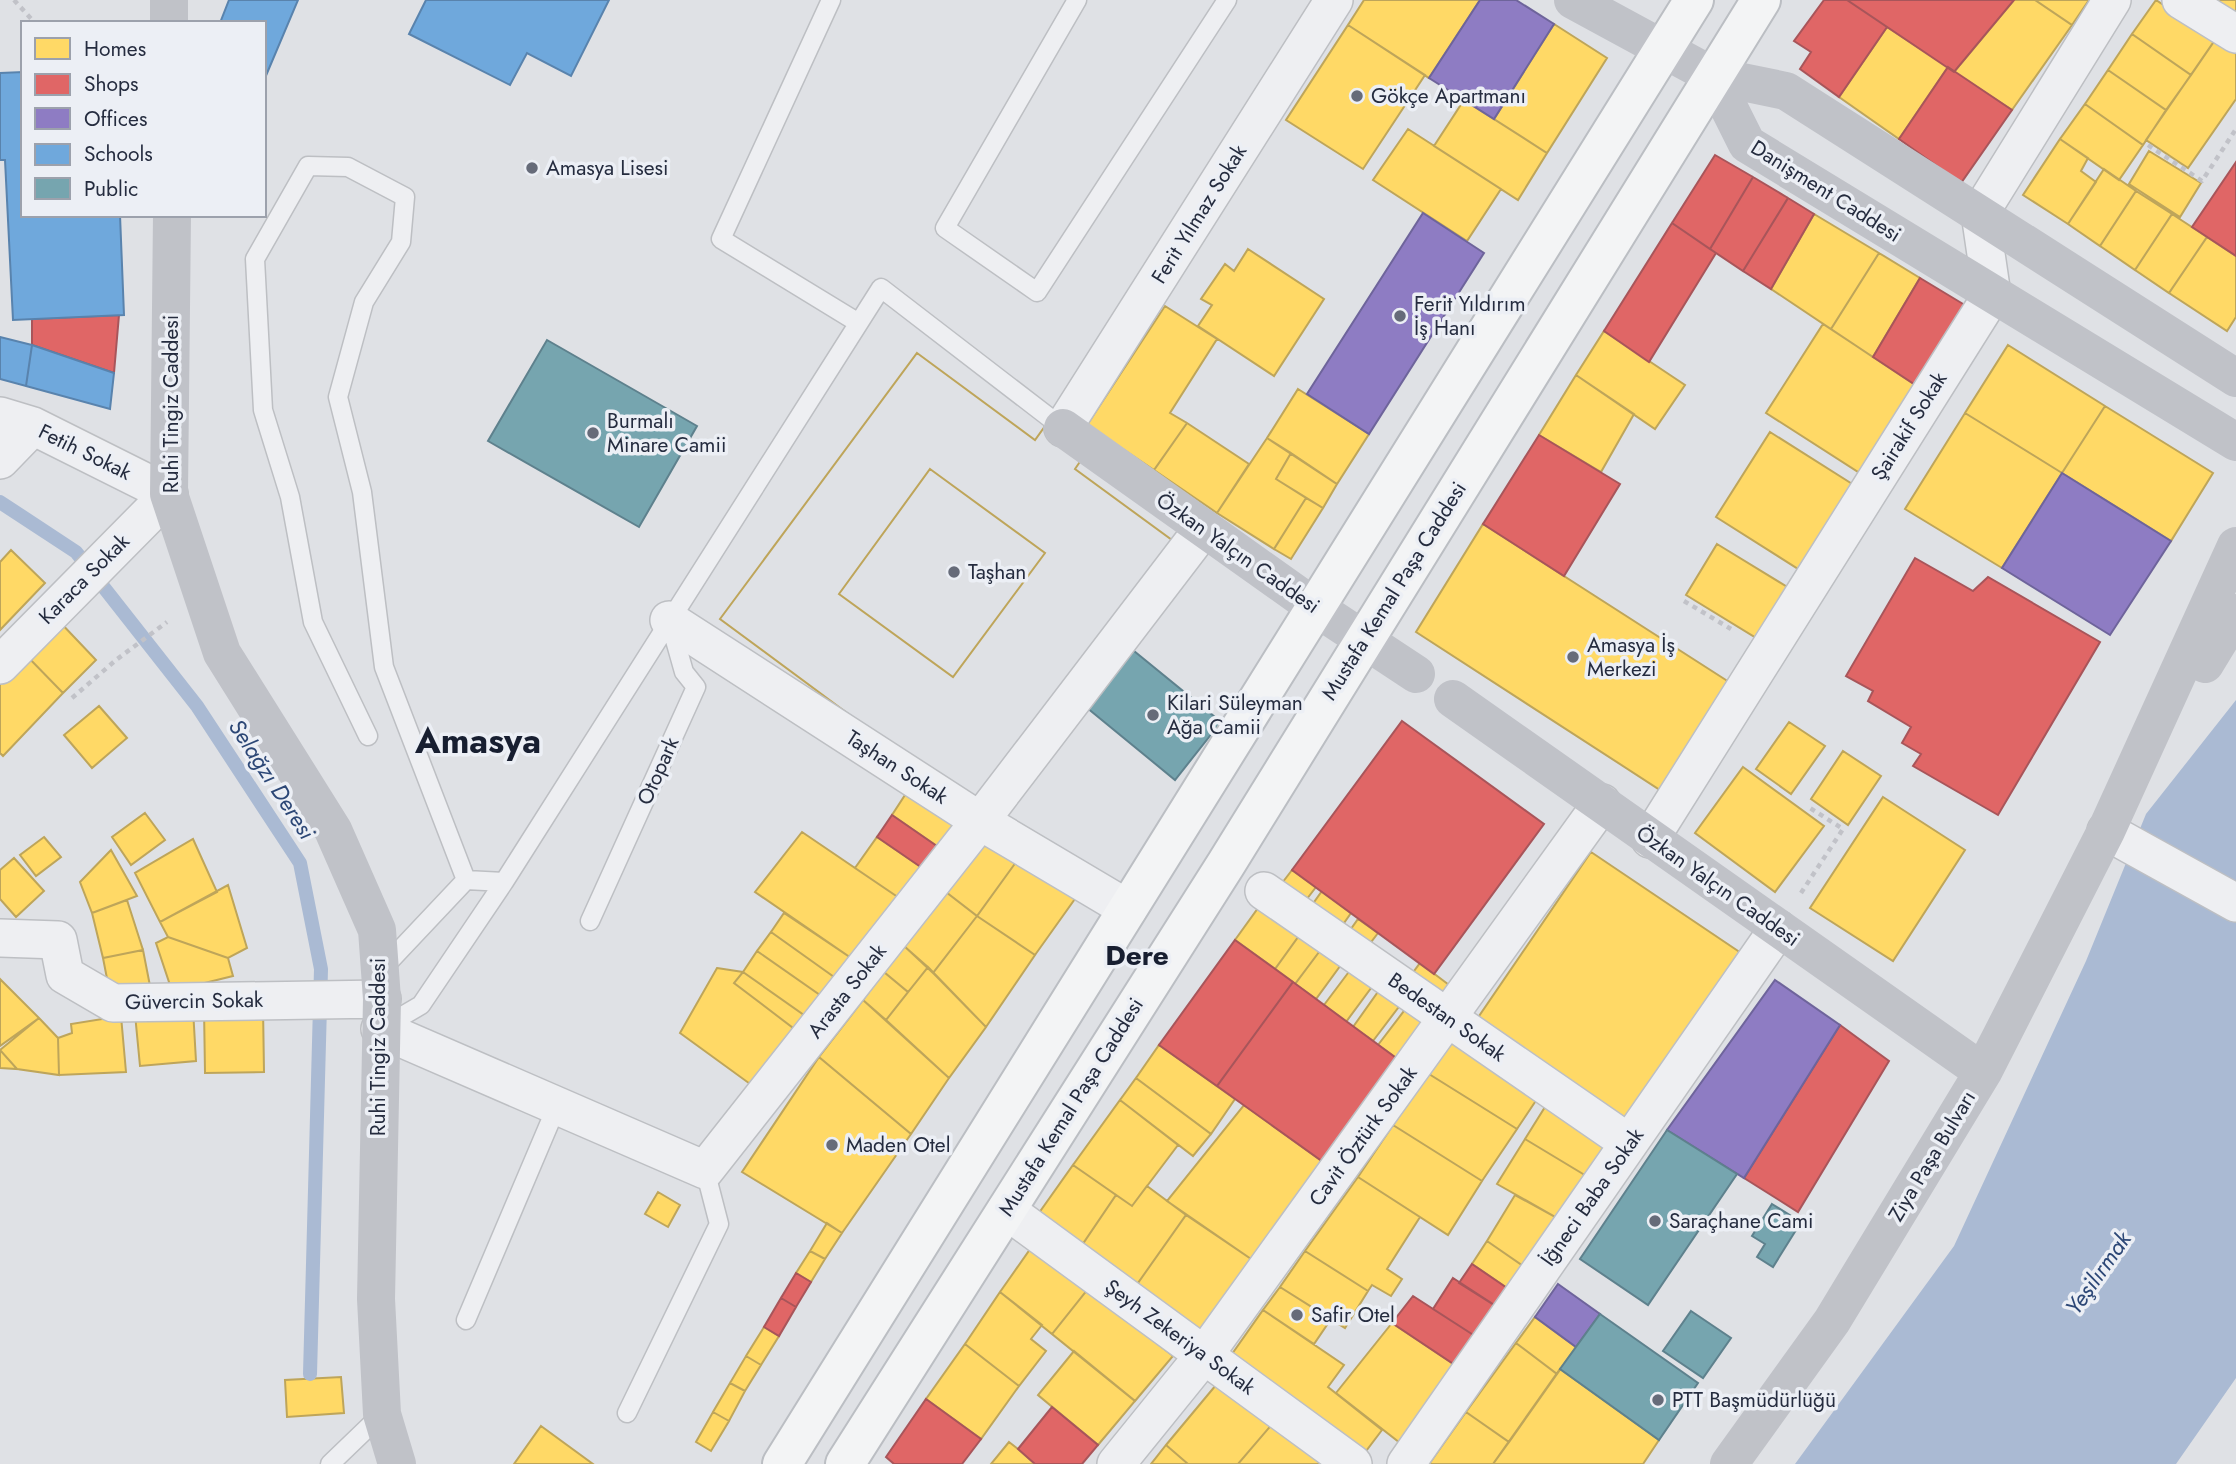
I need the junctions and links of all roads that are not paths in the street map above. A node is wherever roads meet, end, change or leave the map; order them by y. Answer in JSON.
{"nodes":[{"id":1,"x":169,"y":0,"type":"edge"},
{"id":2,"x":831,"y":0,"type":"edge"},
{"id":3,"x":1077,"y":0,"type":"edge"},
{"id":4,"x":1227,"y":0,"type":"edge"},
{"id":5,"x":1334,"y":0,"type":"edge"},
{"id":6,"x":1573,"y":0,"type":"edge"},
{"id":7,"x":1694,"y":0,"type":"edge"},
{"id":8,"x":1761,"y":0,"type":"edge"},
{"id":9,"x":2112,"y":0,"type":"edge"},
{"id":10,"x":2181,"y":0,"type":"edge"},
{"id":11,"x":169,"y":21,"type":"edge"},
{"id":12,"x":2236,"y":34,"type":"edge"},
{"id":13,"x":1663,"y":50,"type":"junction"},
{"id":14,"x":1713,"y":76,"type":"junction"},
{"id":15,"x":1980,"y":213,"type":"junction"},
{"id":16,"x":172,"y":217,"type":"edge"},
{"id":17,"x":1992,"y":295,"type":"junction"},
{"id":18,"x":858,"y":322,"type":"junction"},
{"id":19,"x":2236,"y":378,"type":"edge"},
{"id":20,"x":16,"y":421,"type":"edge"},
{"id":21,"x":1063,"y":428,"type":"junction"},
{"id":22,"x":2236,"y":443,"type":"edge"},
{"id":23,"x":0,"y":460,"type":"edge"},
{"id":24,"x":169,"y":494,"type":"junction"},
{"id":25,"x":1203,"y":528,"type":"junction"},
{"id":26,"x":2236,"y":546,"type":"edge"},
{"id":27,"x":1316,"y":608,"type":"junction"},
{"id":28,"x":2236,"y":613,"type":"edge"},
{"id":29,"x":669,"y":620,"type":"junction"},
{"id":30,"x":1365,"y":639,"type":"junction"},
{"id":31,"x":0,"y":665,"type":"edge"},
{"id":32,"x":1416,"y":674,"type":"dead end"},
{"id":33,"x":1452,"y":699,"type":"dead end"},
{"id":34,"x":368,"y":736,"type":"dead end"},
{"id":35,"x":1602,"y":803,"type":"junction"},
{"id":36,"x":980,"y":821,"type":"junction"},
{"id":37,"x":2106,"y":831,"type":"junction"},
{"id":38,"x":1650,"y":839,"type":"junction"},
{"id":39,"x":466,"y":880,"type":"junction"},
{"id":40,"x":504,"y":883,"type":"junction"},
{"id":41,"x":1264,"y":891,"type":"dead end"},
{"id":42,"x":2236,"y":903,"type":"edge"},
{"id":43,"x":1128,"y":909,"type":"junction"},
{"id":44,"x":590,"y":921,"type":"dead end"},
{"id":45,"x":1778,"y":929,"type":"junction"},
{"id":46,"x":0,"y":938,"type":"edge"},
{"id":47,"x":372,"y":999,"type":"junction"},
{"id":48,"x":1448,"y":1018,"type":"junction"},
{"id":49,"x":1983,"y":1072,"type":"junction"},
{"id":50,"x":556,"y":1108,"type":"junction"},
{"id":51,"x":1629,"y":1143,"type":"junction"},
{"id":52,"x":705,"y":1170,"type":"junction"},
{"id":53,"x":1006,"y":1210,"type":"junction"},
{"id":54,"x":466,"y":1320,"type":"dead end"},
{"id":55,"x":1205,"y":1354,"type":"junction"},
{"id":56,"x":627,"y":1413,"type":"dead end"},
{"id":57,"x":382,"y":1414,"type":"junction"},
{"id":58,"x":330,"y":1464,"type":"edge"},
{"id":59,"x":397,"y":1464,"type":"edge"},
{"id":60,"x":782,"y":1464,"type":"edge"},
{"id":61,"x":845,"y":1464,"type":"edge"},
{"id":62,"x":1116,"y":1464,"type":"edge"},
{"id":63,"x":1353,"y":1464,"type":"edge"},
{"id":64,"x":1406,"y":1464,"type":"edge"},
{"id":65,"x":1729,"y":1464,"type":"edge"}],
"edges":[{"from":1,"to":11,"type":"street"},
{"from":2,"to":18,"type":"lane"},
{"from":3,"to":4,"type":"lane"},
{"from":5,"to":21,"type":"street","name":"Ferit Yılmaz Sokak"},
{"from":6,"to":13,"type":"street"},
{"from":7,"to":13,"type":"main road"},
{"from":8,"to":14,"type":"main road","name":"Mustafa Kemal Paşa Caddesi"},
{"from":9,"to":15,"type":"street"},
{"from":10,"to":12,"type":"street"},
{"from":13,"to":14,"type":"street"},
{"from":13,"to":27,"type":"main road"},
{"from":14,"to":15,"type":"street"},
{"from":14,"to":17,"type":"street","name":"Danişment Caddesi"},
{"from":14,"to":30,"type":"main road","name":"Mustafa Kemal Paşa Caddesi"},
{"from":15,"to":17,"type":"street"},
{"from":15,"to":19,"type":"street"},
{"from":16,"to":24,"type":"street","name":"Ruhi Tingiz Caddesi"},
{"from":17,"to":22,"type":"street","name":"Danişment Caddesi"},
{"from":17,"to":38,"type":"street","name":"Şairakif Sokak"},
{"from":18,"to":21,"type":"lane"},
{"from":18,"to":29,"type":"lane"},
{"from":20,"to":23,"type":"street"},
{"from":20,"to":24,"type":"street","name":"Fetih Sokak"},
{"from":21,"to":25,"type":"street","name":"Özkan Yalçın Caddesi"},
{"from":24,"to":31,"type":"street","name":"Karaca Sokak"},
{"from":24,"to":47,"type":"street","name":"Ruhi Tingiz Caddesi"},
{"from":25,"to":27,"type":"street","name":"Özkan Yalçın Caddesi"},
{"from":25,"to":36,"type":"street","name":"Arasta Sokak"},
{"from":26,"to":37,"type":"street","name":"Ziya Paşa Bulvarı"},
{"from":27,"to":30,"type":"street","name":"Özkan Yalçın Caddesi"},
{"from":27,"to":43,"type":"main road"},
{"from":28,"to":37,"type":"street","name":"Ziya Paşa Bulvarı"},
{"from":29,"to":36,"type":"street","name":"Taşhan Sokak"},
{"from":29,"to":40,"type":"lane"},
{"from":29,"to":44,"type":"lane","name":"Otopark"},
{"from":30,"to":32,"type":"street","name":"Özkan Yalçın Caddesi"},
{"from":30,"to":53,"type":"main road","name":"Mustafa Kemal Paşa Caddesi"},
{"from":33,"to":35,"type":"street","name":"Özkan Yalçın Caddesi"},
{"from":34,"to":39,"type":"lane"},
{"from":35,"to":38,"type":"street","name":"Özkan Yalçın Caddesi"},
{"from":35,"to":48,"type":"street","name":"Cavit Öztürk Sokak"},
{"from":36,"to":43,"type":"street","name":"Taşhan Sokak"},
{"from":36,"to":52,"type":"street","name":"Arasta Sokak"},
{"from":37,"to":42,"type":"street"},
{"from":37,"to":49,"type":"street","name":"Ziya Paşa Bulvarı"},
{"from":38,"to":45,"type":"street","name":"Özkan Yalçın Caddesi"},
{"from":39,"to":40,"type":"lane"},
{"from":39,"to":47,"type":"lane"},
{"from":40,"to":47,"type":"lane"},
{"from":41,"to":48,"type":"street","name":"Bedestan Sokak"},
{"from":43,"to":60,"type":"main road"},
{"from":45,"to":49,"type":"street","name":"Özkan Yalçın Caddesi"},
{"from":45,"to":51,"type":"street","name":"İğneci Baba Sokak"},
{"from":46,"to":47,"type":"street","name":"Güvercin Sokak"},
{"from":47,"to":50,"type":"street"},
{"from":47,"to":57,"type":"street","name":"Ruhi Tingiz Caddesi"},
{"from":48,"to":51,"type":"street","name":"Bedestan Sokak"},
{"from":48,"to":55,"type":"street","name":"Cavit Öztürk Sokak"},
{"from":49,"to":65,"type":"street","name":"Ziya Paşa Bulvarı"},
{"from":50,"to":52,"type":"street"},
{"from":50,"to":54,"type":"lane"},
{"from":51,"to":64,"type":"street","name":"İğneci Baba Sokak"},
{"from":52,"to":56,"type":"lane"},
{"from":53,"to":55,"type":"street","name":"Şeyh Zekeriya Sokak"},
{"from":53,"to":61,"type":"main road","name":"Mustafa Kemal Paşa Caddesi"},
{"from":55,"to":62,"type":"street","name":"Cavit Öztürk Sokak"},
{"from":55,"to":63,"type":"street","name":"Şeyh Zekeriya Sokak"},
{"from":57,"to":58,"type":"lane"},
{"from":57,"to":59,"type":"street","name":"Ruhi Tingiz Caddesi"}]}
